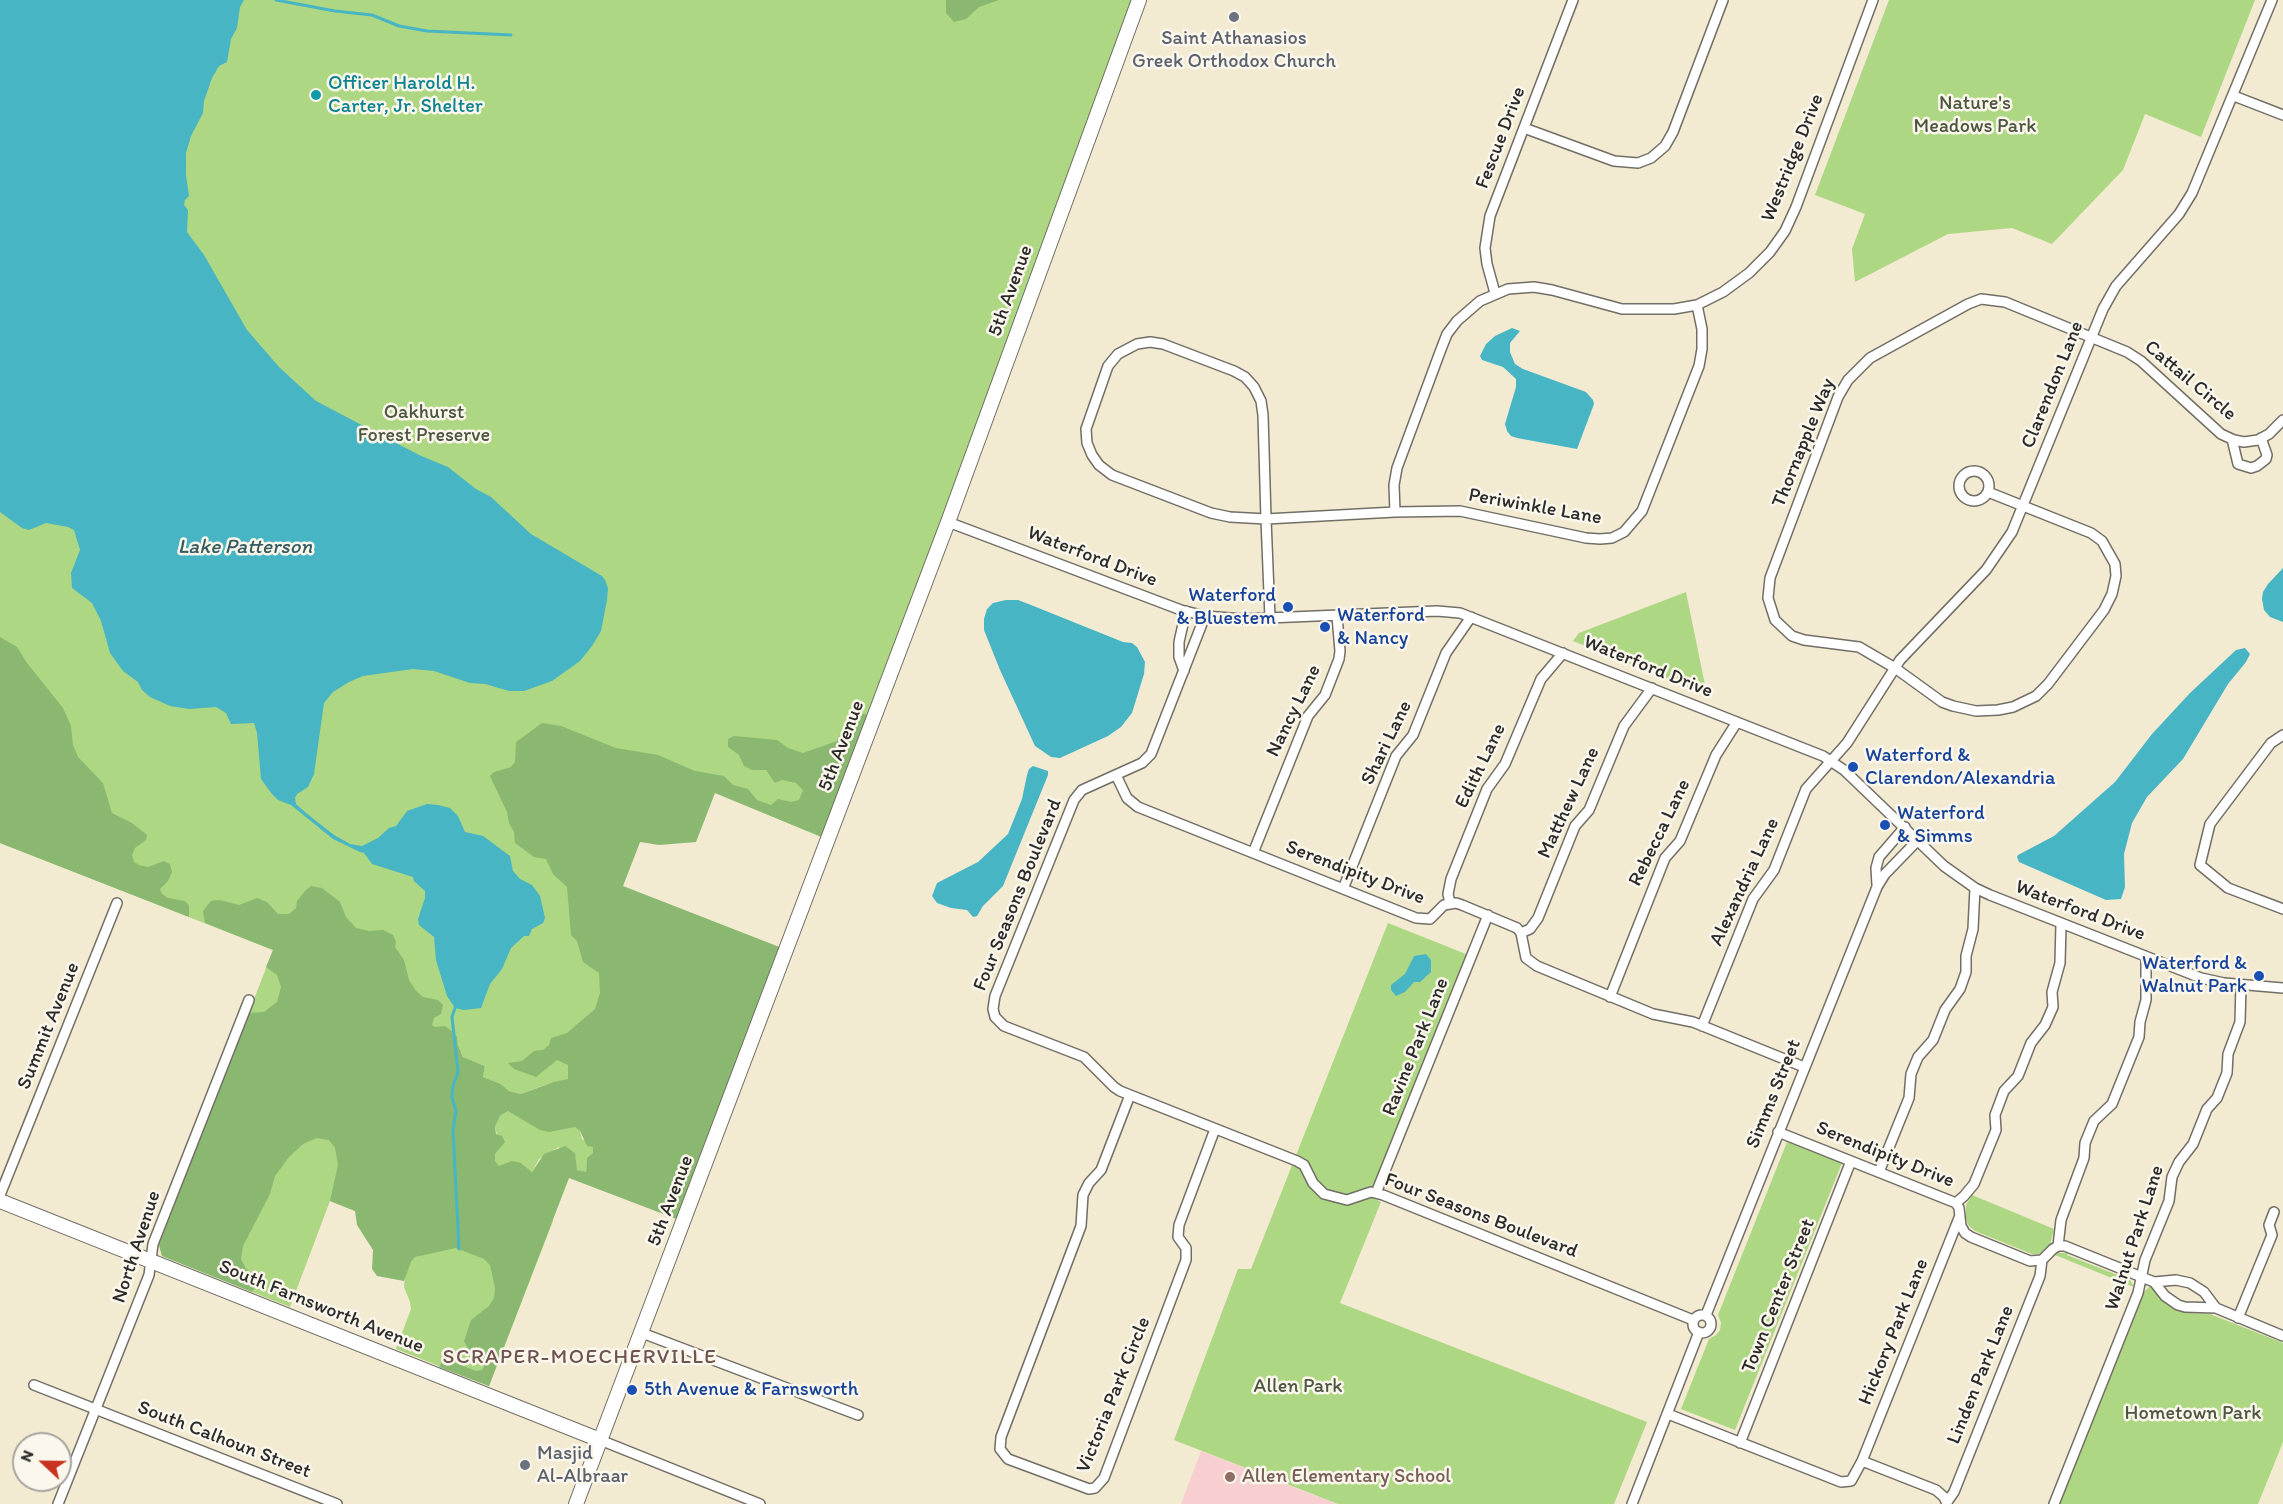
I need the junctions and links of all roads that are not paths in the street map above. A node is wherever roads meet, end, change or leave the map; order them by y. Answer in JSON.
{"nodes":[{"id":1,"x":1139,"y":0,"type":"edge"},
{"id":2,"x":1573,"y":0,"type":"edge"},
{"id":3,"x":1723,"y":0,"type":"edge"},
{"id":4,"x":1873,"y":0,"type":"edge"},
{"id":5,"x":2272,"y":0,"type":"edge"},
{"id":6,"x":2234,"y":96,"type":"junction"},
{"id":7,"x":2283,"y":115,"type":"edge"},
{"id":8,"x":1524,"y":128,"type":"junction"},
{"id":9,"x":1495,"y":292,"type":"junction"},
{"id":10,"x":1697,"y":305,"type":"junction"},
{"id":11,"x":2092,"y":337,"type":"junction"},
{"id":12,"x":2283,"y":420,"type":"edge"},
{"id":13,"x":2261,"y":438,"type":"junction"},
{"id":14,"x":2232,"y":439,"type":"junction"},
{"id":15,"x":1988,"y":492,"type":"dead end"},
{"id":16,"x":2023,"y":507,"type":"junction"},
{"id":17,"x":1395,"y":512,"type":"junction"},
{"id":18,"x":1266,"y":519,"type":"junction"},
{"id":19,"x":948,"y":522,"type":"junction"},
{"id":20,"x":1186,"y":611,"type":"junction"},
{"id":21,"x":1205,"y":616,"type":"junction"},
{"id":22,"x":1337,"y":616,"type":"junction"},
{"id":23,"x":1471,"y":617,"type":"junction"},
{"id":24,"x":1270,"y":618,"type":"junction"},
{"id":25,"x":1563,"y":653,"type":"junction"},
{"id":26,"x":1895,"y":668,"type":"junction"},
{"id":27,"x":1184,"y":671,"type":"junction"},
{"id":28,"x":1652,"y":688,"type":"junction"},
{"id":29,"x":1737,"y":722,"type":"junction"},
{"id":30,"x":2283,"y":735,"type":"edge"},
{"id":31,"x":1831,"y":761,"type":"junction"},
{"id":32,"x":1116,"y":775,"type":"junction"},
{"id":33,"x":1905,"y":827,"type":"junction"},
{"id":34,"x":1918,"y":840,"type":"junction"},
{"id":35,"x":1253,"y":853,"type":"junction"},
{"id":36,"x":1877,"y":887,"type":"junction"},
{"id":37,"x":1975,"y":888,"type":"junction"},
{"id":38,"x":1343,"y":889,"type":"junction"},
{"id":39,"x":117,"y":903,"type":"dead end"},
{"id":40,"x":1450,"y":903,"type":"junction"},
{"id":41,"x":2283,"y":909,"type":"edge"},
{"id":42,"x":1488,"y":915,"type":"junction"},
{"id":43,"x":2061,"y":924,"type":"junction"},
{"id":44,"x":1521,"y":933,"type":"junction"},
{"id":45,"x":2146,"y":957,"type":"junction"},
{"id":46,"x":2241,"y":985,"type":"junction"},
{"id":47,"x":2283,"y":988,"type":"edge"},
{"id":48,"x":1610,"y":997,"type":"junction"},
{"id":49,"x":249,"y":1000,"type":"dead end"},
{"id":50,"x":1702,"y":1026,"type":"junction"},
{"id":51,"x":1804,"y":1067,"type":"junction"},
{"id":52,"x":1130,"y":1095,"type":"junction"},
{"id":53,"x":1215,"y":1129,"type":"junction"},
{"id":54,"x":1778,"y":1132,"type":"junction"},
{"id":55,"x":1851,"y":1161,"type":"junction"},
{"id":56,"x":1879,"y":1172,"type":"junction"},
{"id":57,"x":1376,"y":1193,"type":"junction"},
{"id":58,"x":0,"y":1195,"type":"edge"},
{"id":59,"x":0,"y":1201,"type":"edge"},
{"id":60,"x":1956,"y":1203,"type":"junction"},
{"id":61,"x":2274,"y":1212,"type":"dead end"},
{"id":62,"x":1960,"y":1216,"type":"junction"},
{"id":63,"x":2058,"y":1246,"type":"junction"},
{"id":64,"x":152,"y":1260,"type":"junction"},
{"id":65,"x":2042,"y":1260,"type":"junction"},
{"id":66,"x":2141,"y":1276,"type":"junction"},
{"id":67,"x":2154,"y":1282,"type":"junction"},
{"id":68,"x":2216,"y":1308,"type":"junction"},
{"id":69,"x":1706,"y":1315,"type":"junction"},
{"id":70,"x":2238,"y":1318,"type":"junction"},
{"id":71,"x":1694,"y":1320,"type":"junction"},
{"id":72,"x":1699,"y":1332,"type":"junction"},
{"id":73,"x":642,"y":1333,"type":"junction"},
{"id":74,"x":2283,"y":1336,"type":"edge"},
{"id":75,"x":34,"y":1385,"type":"dead end"},
{"id":76,"x":97,"y":1410,"type":"junction"},
{"id":77,"x":1668,"y":1414,"type":"junction"},
{"id":78,"x":858,"y":1415,"type":"dead end"},
{"id":79,"x":600,"y":1440,"type":"junction"},
{"id":80,"x":1740,"y":1443,"type":"junction"},
{"id":81,"x":1862,"y":1461,"type":"junction"},
{"id":82,"x":1947,"y":1503,"type":"edge"},
{"id":83,"x":58,"y":1504,"type":"edge"},
{"id":84,"x":337,"y":1504,"type":"edge"},
{"id":85,"x":576,"y":1504,"type":"edge"},
{"id":86,"x":760,"y":1504,"type":"edge"},
{"id":87,"x":1632,"y":1504,"type":"edge"},
{"id":88,"x":2054,"y":1504,"type":"edge"}],
"edges":[{"from":1,"to":19,"type":"street","name":"5th Avenue"},
{"from":2,"to":8,"type":"street","name":"Fescue Drive"},
{"from":3,"to":8,"type":"street"},
{"from":4,"to":10,"type":"street","name":"Westridge Drive"},
{"from":5,"to":6,"type":"street","name":"Clarendon Lane"},
{"from":6,"to":7,"type":"street"},
{"from":6,"to":11,"type":"street","name":"Clarendon Lane"},
{"from":8,"to":9,"type":"street","name":"Fescue Drive"},
{"from":9,"to":10,"type":"street","name":"Westridge Drive"},
{"from":9,"to":17,"type":"street","name":"Westridge Drive"},
{"from":10,"to":17,"type":"street","name":"Periwinkle Lane"},
{"from":11,"to":14,"type":"street","name":"Cattail Circle"},
{"from":11,"to":16,"type":"street","name":"Clarendon Lane"},
{"from":11,"to":26,"type":"street","name":"Thornapple Way"},
{"from":12,"to":13,"type":"street"},
{"from":13,"to":14,"type":"street","name":"Cattail Circle"},
{"from":13,"to":14,"type":"street","name":"Cattail Circle"},
{"from":15,"to":16,"type":"street"},
{"from":16,"to":26,"type":"street","name":"Clarendon Lane"},
{"from":16,"to":26,"type":"street","name":"Thornapple Way"},
{"from":17,"to":18,"type":"street","name":"Periwinkle Lane"},
{"from":18,"to":18,"type":"street"},
{"from":18,"to":24,"type":"street"},
{"from":19,"to":20,"type":"street","name":"Waterford Drive"},
{"from":19,"to":73,"type":"street","name":"5th Avenue"},
{"from":20,"to":21,"type":"street","name":"Waterford Drive"},
{"from":20,"to":27,"type":"street"},
{"from":21,"to":24,"type":"street","name":"Waterford Drive"},
{"from":21,"to":27,"type":"street","name":"Four Seasons Boulevard"},
{"from":22,"to":23,"type":"street","name":"Waterford Drive"},
{"from":22,"to":24,"type":"street","name":"Waterford Drive"},
{"from":22,"to":35,"type":"street","name":"Nancy Lane"},
{"from":23,"to":25,"type":"street","name":"Waterford Drive"},
{"from":23,"to":38,"type":"street","name":"Shari Lane"},
{"from":25,"to":28,"type":"street","name":"Waterford Drive"},
{"from":25,"to":40,"type":"street","name":"Edith Lane"},
{"from":26,"to":31,"type":"street","name":"Clarendon Lane"},
{"from":27,"to":32,"type":"street","name":"Four Seasons Boulevard"},
{"from":28,"to":29,"type":"street","name":"Waterford Drive"},
{"from":28,"to":44,"type":"street","name":"Matthew Lane"},
{"from":29,"to":31,"type":"street","name":"Waterford Drive"},
{"from":29,"to":48,"type":"street","name":"Rebecca Lane"},
{"from":30,"to":41,"type":"street"},
{"from":31,"to":33,"type":"street","name":"Waterford Drive"},
{"from":31,"to":50,"type":"street","name":"Alexandria Lane"},
{"from":32,"to":35,"type":"street","name":"Serendipity Drive"},
{"from":32,"to":52,"type":"street","name":"Four Seasons Boulevard"},
{"from":33,"to":34,"type":"street","name":"Waterford Drive"},
{"from":33,"to":36,"type":"street","name":"Simms Street"},
{"from":34,"to":36,"type":"street","name":"Simms Street"},
{"from":34,"to":37,"type":"street","name":"Waterford Drive"},
{"from":35,"to":38,"type":"street","name":"Serendipity Drive"},
{"from":36,"to":51,"type":"street","name":"Simms Street"},
{"from":37,"to":43,"type":"street","name":"Waterford Drive"},
{"from":37,"to":56,"type":"street"},
{"from":38,"to":40,"type":"street","name":"Serendipity Drive"},
{"from":39,"to":58,"type":"street","name":"Summit Avenue"},
{"from":40,"to":42,"type":"street","name":"Serendipity Drive"},
{"from":42,"to":44,"type":"street","name":"Serendipity Drive"},
{"from":42,"to":57,"type":"street","name":"Ravine Park Lane"},
{"from":43,"to":45,"type":"street","name":"Waterford Drive"},
{"from":43,"to":60,"type":"street"},
{"from":44,"to":48,"type":"street"},
{"from":45,"to":46,"type":"street","name":"Waterford Drive"},
{"from":45,"to":63,"type":"street"},
{"from":46,"to":47,"type":"street","name":"Waterford Drive"},
{"from":46,"to":66,"type":"street","name":"Walnut Park Lane"},
{"from":48,"to":50,"type":"street"},
{"from":49,"to":64,"type":"street","name":"North Avenue"},
{"from":50,"to":51,"type":"street"},
{"from":51,"to":54,"type":"street","name":"Simms Street"},
{"from":52,"to":53,"type":"street","name":"Four Seasons Boulevard"},
{"from":52,"to":53,"type":"street","name":"Victoria Park Circle"},
{"from":53,"to":57,"type":"street","name":"Four Seasons Boulevard"},
{"from":54,"to":55,"type":"street","name":"Serendipity Drive"},
{"from":54,"to":69,"type":"street","name":"Simms Street"},
{"from":55,"to":56,"type":"street","name":"Serendipity Drive"},
{"from":55,"to":80,"type":"street","name":"Town Center Street"},
{"from":56,"to":60,"type":"street","name":"Serendipity Drive"},
{"from":57,"to":71,"type":"street","name":"Four Seasons Boulevard"},
{"from":59,"to":64,"type":"street","name":"South Farnsworth Avenue"},
{"from":60,"to":62,"type":"street","name":"Serendipity Drive"},
{"from":61,"to":70,"type":"street"},
{"from":62,"to":65,"type":"street","name":"Serendipity Drive"},
{"from":62,"to":81,"type":"street","name":"Hickory Park Lane"},
{"from":63,"to":65,"type":"street"},
{"from":63,"to":66,"type":"street"},
{"from":64,"to":76,"type":"street","name":"North Avenue"},
{"from":64,"to":79,"type":"street","name":"South Farnsworth Avenue"},
{"from":65,"to":82,"type":"street","name":"Linden Park Lane"},
{"from":66,"to":67,"type":"street"},
{"from":66,"to":88,"type":"street","name":"Walnut Park Lane"},
{"from":67,"to":68,"type":"street"},
{"from":67,"to":68,"type":"street"},
{"from":68,"to":70,"type":"street"},
{"from":69,"to":71,"type":"street"},
{"from":69,"to":72,"type":"street","name":"Simms Street"},
{"from":70,"to":74,"type":"street"},
{"from":71,"to":72,"type":"street"},
{"from":72,"to":77,"type":"street","name":"Simms Street"},
{"from":73,"to":78,"type":"street"},
{"from":73,"to":79,"type":"street","name":"5th Avenue"},
{"from":75,"to":76,"type":"street","name":"South Calhoun Street"},
{"from":76,"to":83,"type":"street","name":"North Avenue"},
{"from":76,"to":84,"type":"street","name":"South Calhoun Street"},
{"from":77,"to":80,"type":"street"},
{"from":77,"to":87,"type":"street","name":"Simms Street"},
{"from":79,"to":85,"type":"street","name":"5th Avenue"},
{"from":79,"to":86,"type":"street","name":"South Farnsworth Avenue"},
{"from":80,"to":81,"type":"street"},
{"from":81,"to":82,"type":"street"}]}
